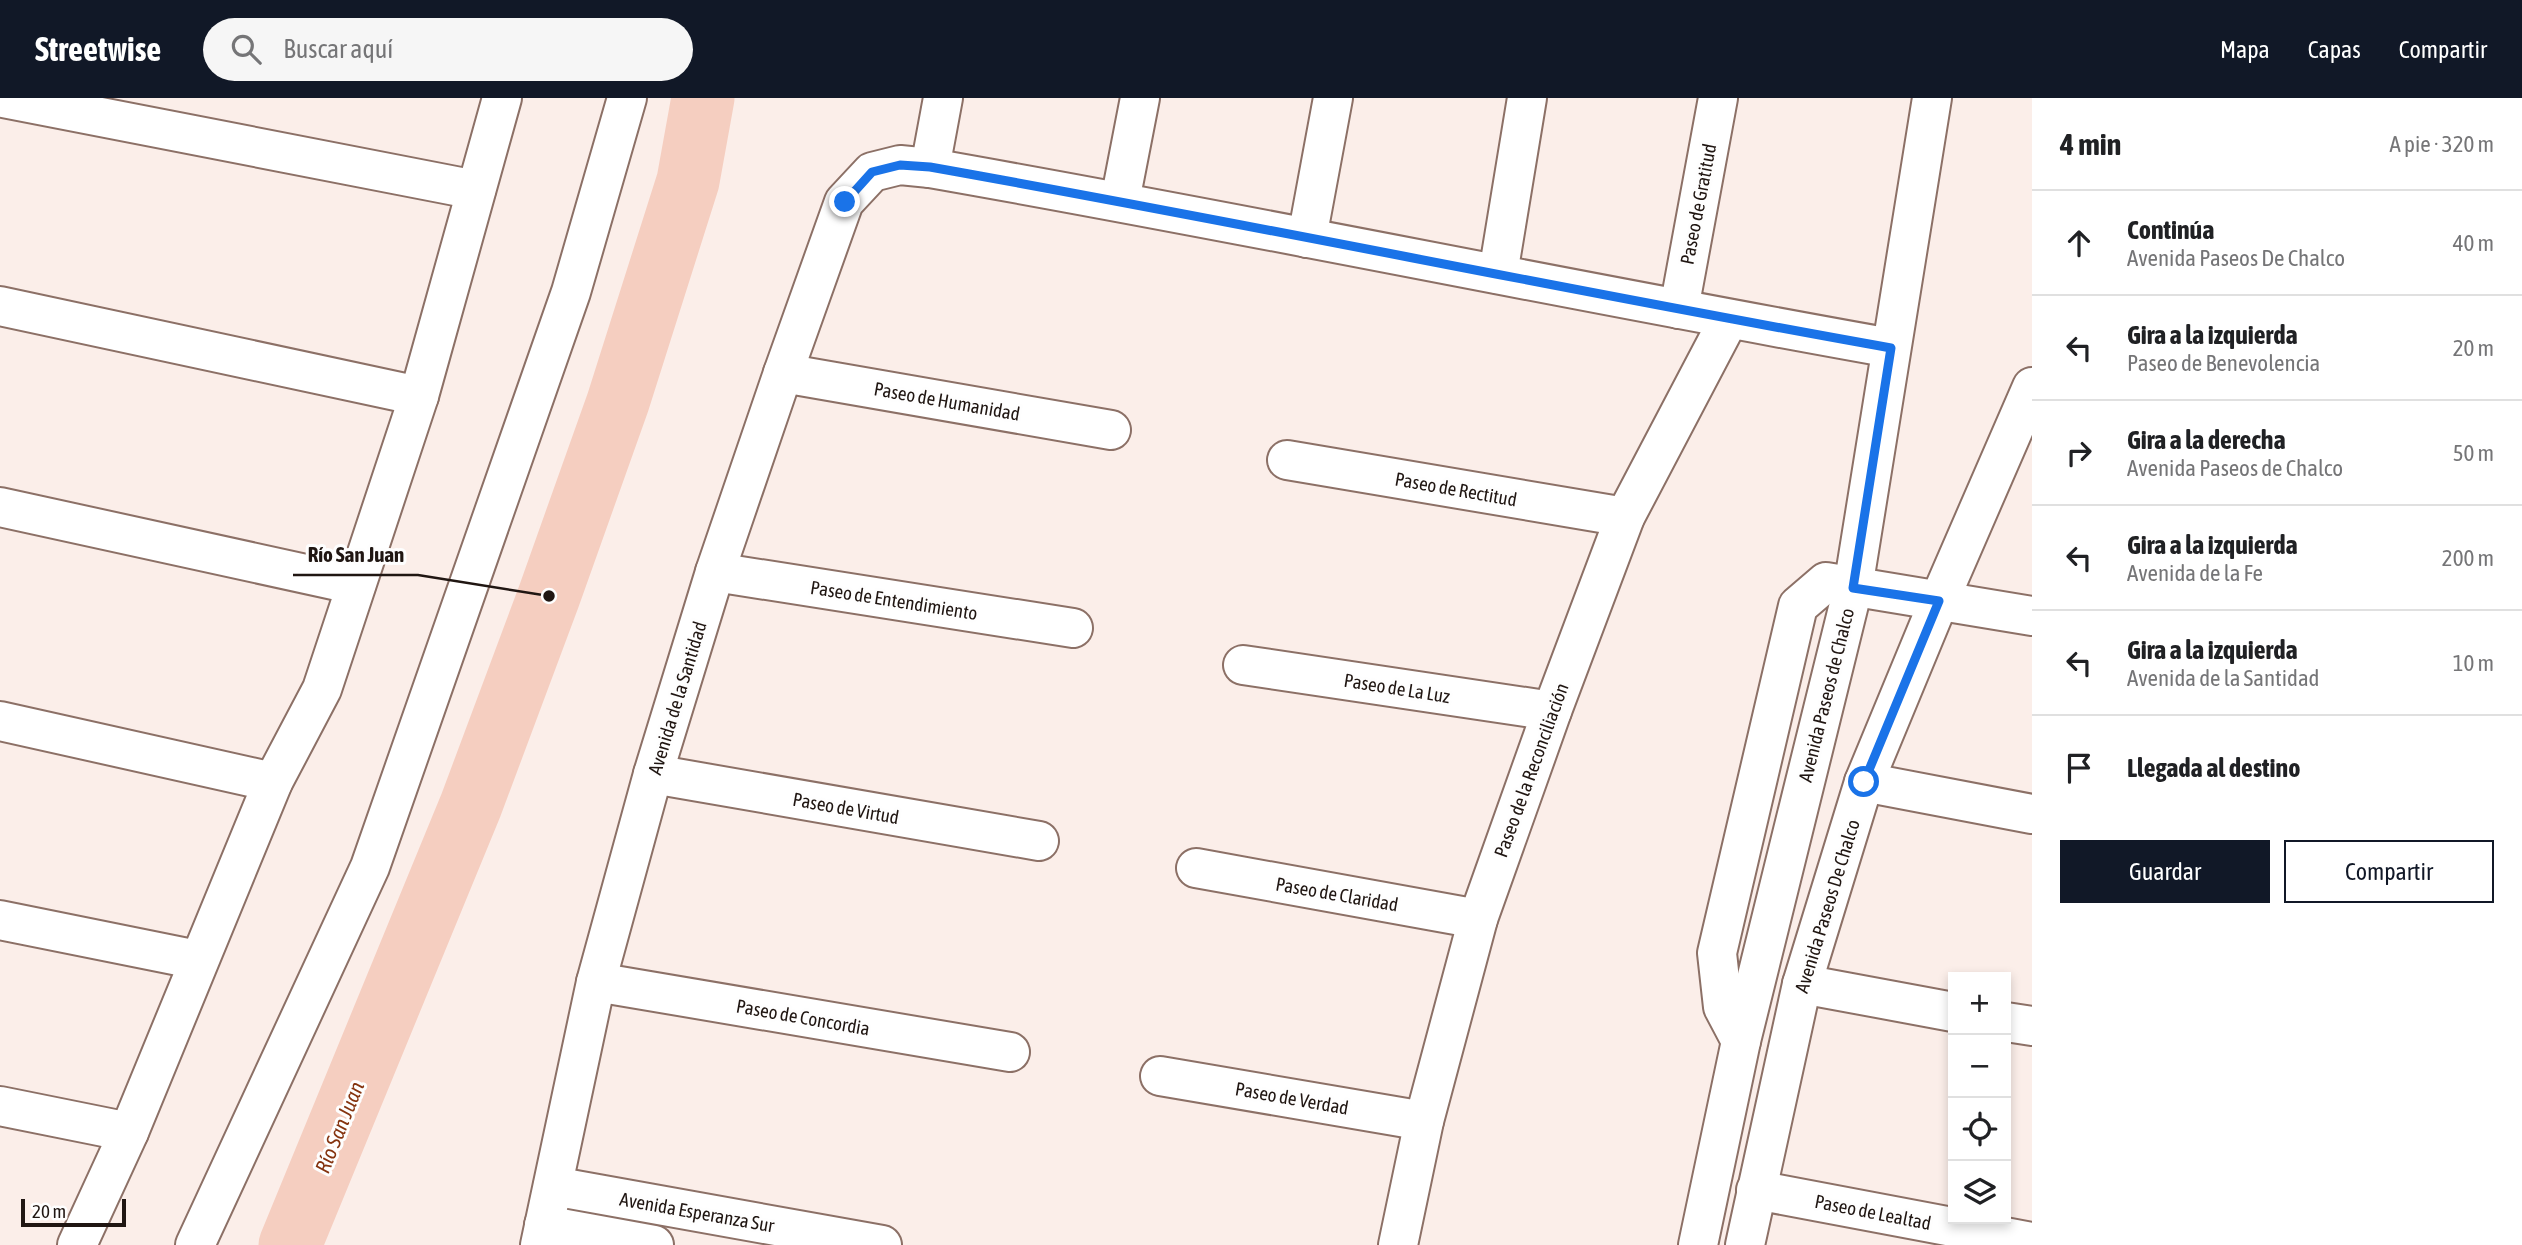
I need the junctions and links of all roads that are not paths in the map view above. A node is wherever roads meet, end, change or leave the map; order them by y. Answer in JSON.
{"nodes":[{"id":1,"x":3,"y":98,"type":"edge"},
{"id":2,"x":502,"y":98,"type":"edge"},
{"id":3,"x":627,"y":98,"type":"edge"},
{"id":4,"x":943,"y":98,"type":"edge"},
{"id":5,"x":1140,"y":98,"type":"edge"},
{"id":6,"x":1333,"y":98,"type":"edge"},
{"id":7,"x":1527,"y":98,"type":"edge"},
{"id":8,"x":1718,"y":98,"type":"edge"},
{"id":9,"x":1932,"y":98,"type":"edge"},
{"id":10,"x":930,"y":167,"type":"junction"},
{"id":11,"x":476,"y":190,"type":"junction"},
{"id":12,"x":1120,"y":201,"type":"junction"},
{"id":13,"x":1307,"y":238,"type":"junction"},
{"id":14,"x":1498,"y":274,"type":"junction"},
{"id":15,"x":0,"y":306,"type":"edge"},
{"id":16,"x":1679,"y":309,"type":"junction"},
{"id":17,"x":1729,"y":319,"type":"junction"},
{"id":18,"x":1891,"y":348,"type":"junction"},
{"id":19,"x":783,"y":373,"type":"junction"},
{"id":20,"x":2032,"y":387,"type":"edge"},
{"id":21,"x":419,"y":396,"type":"junction"},
{"id":22,"x":1111,"y":430,"type":"dead end"},
{"id":23,"x":1287,"y":460,"type":"dead end"},
{"id":24,"x":0,"y":507,"type":"edge"},
{"id":25,"x":1625,"y":517,"type":"junction"},
{"id":26,"x":715,"y":572,"type":"junction"},
{"id":27,"x":356,"y":585,"type":"junction"},
{"id":28,"x":1853,"y":588,"type":"junction"},
{"id":29,"x":1939,"y":601,"type":"junction"},
{"id":30,"x":2032,"y":616,"type":"edge"},
{"id":31,"x":1073,"y":628,"type":"dead end"},
{"id":32,"x":1243,"y":664,"type":"dead end"},
{"id":33,"x":1552,"y":711,"type":"junction"},
{"id":34,"x":0,"y":721,"type":"edge"},
{"id":35,"x":653,"y":774,"type":"junction"},
{"id":36,"x":273,"y":782,"type":"junction"},
{"id":37,"x":1864,"y":782,"type":"junction"},
{"id":38,"x":2032,"y":814,"type":"edge"},
{"id":39,"x":1039,"y":841,"type":"dead end"},
{"id":40,"x":1196,"y":868,"type":"dead end"},
{"id":41,"x":1478,"y":919,"type":"junction"},
{"id":42,"x":0,"y":920,"type":"edge"},
{"id":43,"x":198,"y":960,"type":"junction"},
{"id":44,"x":596,"y":982,"type":"junction"},
{"id":45,"x":1802,"y":984,"type":"junction"},
{"id":46,"x":1948,"y":1011,"type":"edge"},
{"id":47,"x":2011,"y":1022,"type":"edge"},
{"id":48,"x":2032,"y":1026,"type":"edge"},
{"id":49,"x":1010,"y":1052,"type":"dead end"},
{"id":50,"x":1160,"y":1076,"type":"dead end"},
{"id":51,"x":0,"y":1106,"type":"edge"},
{"id":52,"x":1424,"y":1121,"type":"junction"},
{"id":53,"x":129,"y":1132,"type":"junction"},
{"id":54,"x":553,"y":1186,"type":"junction"},
{"id":55,"x":1756,"y":1190,"type":"junction"},
{"id":56,"x":542,"y":1235,"type":"edge"},
{"id":57,"x":2032,"y":1242,"type":"edge"},
{"id":58,"x":77,"y":1245,"type":"edge"},
{"id":59,"x":195,"y":1245,"type":"edge"},
{"id":60,"x":654,"y":1245,"type":"edge"},
{"id":61,"x":882,"y":1245,"type":"edge"},
{"id":62,"x":1398,"y":1245,"type":"edge"},
{"id":63,"x":1698,"y":1245,"type":"edge"},
{"id":64,"x":1745,"y":1245,"type":"edge"}],
"edges":[{"from":1,"to":11,"type":"street"},
{"from":2,"to":11,"type":"street"},
{"from":3,"to":59,"type":"street"},
{"from":4,"to":10,"type":"street"},
{"from":5,"to":12,"type":"street"},
{"from":6,"to":13,"type":"street"},
{"from":7,"to":14,"type":"street"},
{"from":8,"to":16,"type":"street","name":"Paseo de Gratitud"},
{"from":9,"to":18,"type":"street","name":"Avenida Paseos de Chalco"},
{"from":10,"to":12,"type":"street"},
{"from":10,"to":19,"type":"street","name":"Avenida de la Santidad"},
{"from":11,"to":21,"type":"street"},
{"from":12,"to":13,"type":"street"},
{"from":13,"to":14,"type":"street"},
{"from":14,"to":16,"type":"street"},
{"from":15,"to":21,"type":"street"},
{"from":16,"to":17,"type":"street"},
{"from":17,"to":18,"type":"street"},
{"from":17,"to":25,"type":"street","name":"Paseo de la Reconciliación"},
{"from":18,"to":28,"type":"street","name":"Avenida Paseos de Chalco"},
{"from":19,"to":22,"type":"street","name":"Paseo de Humanidad"},
{"from":19,"to":26,"type":"street","name":"Avenida de la Santidad"},
{"from":20,"to":29,"type":"street","name":"Avenida Paseos De Chalco"},
{"from":21,"to":27,"type":"street"},
{"from":23,"to":25,"type":"street","name":"Paseo de Rectitud"},
{"from":24,"to":27,"type":"street"},
{"from":25,"to":33,"type":"street","name":"Paseo de la Reconciliación"},
{"from":26,"to":31,"type":"street","name":"Paseo de Entendimiento"},
{"from":26,"to":35,"type":"street","name":"Avenida de la Santidad"},
{"from":27,"to":36,"type":"street"},
{"from":28,"to":29,"type":"street"},
{"from":28,"to":63,"type":"street"},
{"from":29,"to":30,"type":"street"},
{"from":29,"to":37,"type":"street","name":"Avenida Paseos De Chalco"},
{"from":32,"to":33,"type":"street","name":"Paseo de La Luz"},
{"from":33,"to":41,"type":"street","name":"Paseo de la Reconciliación"},
{"from":34,"to":36,"type":"street"},
{"from":35,"to":39,"type":"street","name":"Paseo de Virtud"},
{"from":35,"to":44,"type":"street","name":"Avenida de la Santidad"},
{"from":36,"to":43,"type":"street"},
{"from":37,"to":38,"type":"street"},
{"from":37,"to":45,"type":"street","name":"Avenida Paseos De Chalco"},
{"from":40,"to":41,"type":"street","name":"Paseo de Claridad"},
{"from":41,"to":52,"type":"street","name":"Paseo de la Reconciliación"},
{"from":42,"to":43,"type":"street"},
{"from":43,"to":53,"type":"street"},
{"from":44,"to":49,"type":"street","name":"Paseo de Concordia"},
{"from":44,"to":54,"type":"street","name":"Avenida de la Santidad"},
{"from":45,"to":46,"type":"street"},
{"from":45,"to":55,"type":"street","name":"Avenida Paseos De Chalco"},
{"from":47,"to":48,"type":"street"},
{"from":50,"to":52,"type":"street","name":"Paseo de Verdad"},
{"from":51,"to":53,"type":"street"},
{"from":52,"to":62,"type":"street","name":"Paseo de la Reconciliación"},
{"from":53,"to":58,"type":"street"},
{"from":54,"to":56,"type":"street","name":"Avenida de la Santidad"},
{"from":54,"to":61,"type":"street","name":"Avenida Esperanza Sur"},
{"from":55,"to":57,"type":"street","name":"Paseo de Lealtad"},
{"from":55,"to":64,"type":"street","name":"Avenida Paseos De Chalco"},
{"from":56,"to":60,"type":"street","name":"Avenida Esperanza Sur"}]}
